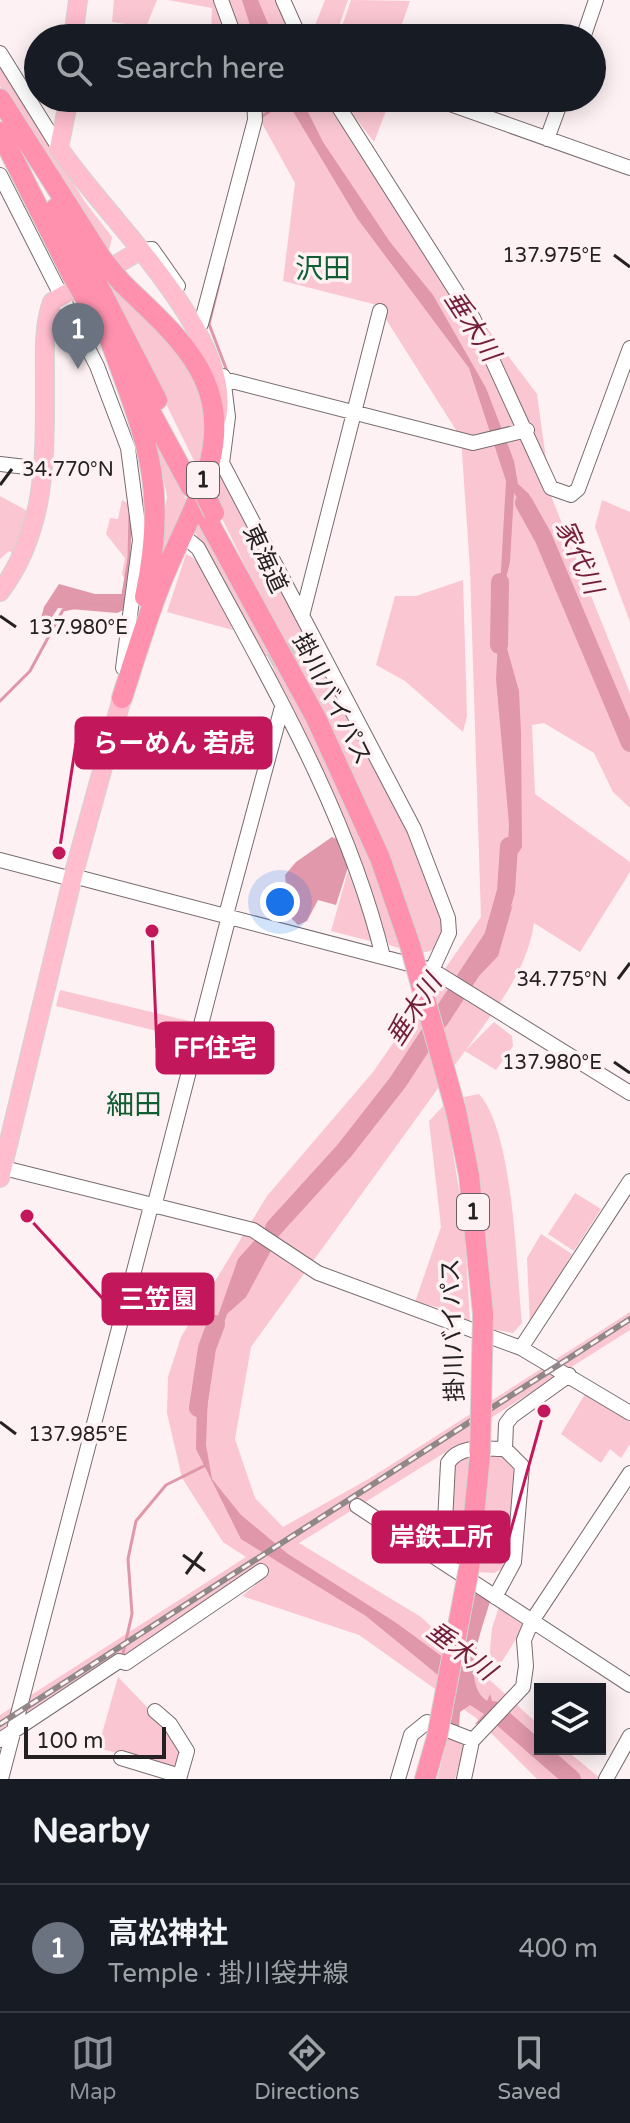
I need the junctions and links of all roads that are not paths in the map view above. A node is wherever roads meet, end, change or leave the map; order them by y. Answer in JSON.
{"nodes":[{"id":1,"x":78,"y":0,"type":"edge"},
{"id":2,"x":221,"y":0,"type":"edge"},
{"id":3,"x":283,"y":0,"type":"edge"},
{"id":4,"x":596,"y":0,"type":"edge"},
{"id":5,"x":75,"y":24,"type":"edge"},
{"id":6,"x":230,"y":24,"type":"edge"},
{"id":7,"x":294,"y":24,"type":"edge"},
{"id":8,"x":588,"y":24,"type":"edge"},
{"id":9,"x":0,"y":53,"type":"edge"},
{"id":10,"x":24,"y":92,"type":"edge"},
{"id":11,"x":0,"y":100,"type":"edge"},
{"id":12,"x":37,"y":112,"type":"edge"},
{"id":13,"x":66,"y":112,"type":"edge"},
{"id":14,"x":255,"y":112,"type":"edge"},
{"id":15,"x":342,"y":112,"type":"edge"},
{"id":16,"x":472,"y":112,"type":"edge"},
{"id":17,"x":557,"y":112,"type":"edge"},
{"id":18,"x":0,"y":132,"type":"edge"},
{"id":19,"x":547,"y":139,"type":"junction"},
{"id":20,"x":59,"y":148,"type":"junction"},
{"id":21,"x":630,"y":168,"type":"edge"},
{"id":22,"x":0,"y":175,"type":"edge"},
{"id":23,"x":141,"y":250,"type":"junction"},
{"id":24,"x":87,"y":266,"type":"junction"},
{"id":25,"x":58,"y":295,"type":"junction"},
{"id":26,"x":94,"y":297,"type":"junction"},
{"id":27,"x":380,"y":311,"type":"dead end"},
{"id":28,"x":201,"y":324,"type":"junction"},
{"id":29,"x":109,"y":337,"type":"junction"},
{"id":30,"x":630,"y":348,"type":"edge"},
{"id":31,"x":224,"y":379,"type":"junction"},
{"id":32,"x":354,"y":411,"type":"junction"},
{"id":33,"x":215,"y":429,"type":"junction"},
{"id":34,"x":527,"y":430,"type":"junction"},
{"id":35,"x":0,"y":464,"type":"edge"},
{"id":36,"x":43,"y":469,"type":"junction"},
{"id":37,"x":194,"y":483,"type":"junction"},
{"id":38,"x":181,"y":534,"type":"junction"},
{"id":39,"x":0,"y":592,"type":"edge"},
{"id":40,"x":302,"y":616,"type":"junction"},
{"id":41,"x":266,"y":627,"type":"joint"},
{"id":42,"x":122,"y":698,"type":"junction"},
{"id":43,"x":282,"y":707,"type":"junction"},
{"id":44,"x":115,"y":726,"type":"junction"},
{"id":45,"x":0,"y":860,"type":"edge"},
{"id":46,"x":73,"y":878,"type":"junction"},
{"id":47,"x":227,"y":916,"type":"junction"},
{"id":48,"x":383,"y":957,"type":"junction"},
{"id":49,"x":432,"y":970,"type":"junction"},
{"id":50,"x":630,"y":1093,"type":"edge"},
{"id":51,"x":1,"y":1171,"type":"edge"},
{"id":52,"x":630,"y":1181,"type":"edge"},
{"id":53,"x":152,"y":1206,"type":"junction"},
{"id":54,"x":521,"y":1348,"type":"junction"},
{"id":55,"x":569,"y":1375,"type":"junction"},
{"id":56,"x":630,"y":1413,"type":"edge"},
{"id":57,"x":505,"y":1449,"type":"junction"},
{"id":58,"x":630,"y":1473,"type":"edge"},
{"id":59,"x":357,"y":1506,"type":"dead end"},
{"id":60,"x":443,"y":1562,"type":"junction"},
{"id":61,"x":261,"y":1571,"type":"dead end"},
{"id":62,"x":495,"y":1597,"type":"junction"},
{"id":63,"x":532,"y":1621,"type":"junction"},
{"id":64,"x":630,"y":1685,"type":"edge"},
{"id":65,"x":155,"y":1711,"type":"dead end"},
{"id":66,"x":14,"y":1731,"type":"junction"},
{"id":67,"x":478,"y":1736,"type":"junction"},
{"id":68,"x":630,"y":1736,"type":"edge"},
{"id":69,"x":0,"y":1740,"type":"edge"},
{"id":70,"x":121,"y":1758,"type":"dead end"},
{"id":71,"x":179,"y":1778,"type":"edge"},
{"id":72,"x":1,"y":1779,"type":"edge"},
{"id":73,"x":398,"y":1779,"type":"edge"},
{"id":74,"x":425,"y":1779,"type":"edge"},
{"id":75,"x":464,"y":1779,"type":"edge"},
{"id":76,"x":606,"y":1779,"type":"edge"}],
"edges":[{"from":1,"to":5,"type":"main road"},
{"from":2,"to":6,"type":"street"},
{"from":3,"to":7,"type":"street"},
{"from":4,"to":8,"type":"street"},
{"from":9,"to":10,"type":"street"},
{"from":11,"to":24,"type":"highway","name":"東海道","number":"1"},
{"from":12,"to":20,"type":"street"},
{"from":13,"to":20,"type":"main road"},
{"from":14,"to":28,"type":"street"},
{"from":15,"to":34,"type":"street"},
{"from":16,"to":19,"type":"street"},
{"from":17,"to":19,"type":"street"},
{"from":18,"to":24,"type":"highway","name":"東海道","number":"1"},
{"from":19,"to":21,"type":"street"},
{"from":20,"to":23,"type":"main road"},
{"from":22,"to":25,"type":"street"},
{"from":23,"to":25,"type":"main road"},
{"from":23,"to":28,"type":"street"},
{"from":23,"to":33,"type":"main road"},
{"from":24,"to":26,"type":"highway","name":"東海道","number":"1","bridge":true},
{"from":24,"to":33,"type":"highway","number":"1","bridge":true},
{"from":25,"to":36,"type":"main road"},
{"from":25,"to":44,"type":"street"},
{"from":26,"to":29,"type":"highway","name":"東海道","number":"1"},
{"from":26,"to":37,"type":"highway","name":"東海道","number":"1"},
{"from":27,"to":32,"type":"street"},
{"from":28,"to":31,"type":"street"},
{"from":29,"to":37,"type":"highway","name":"東海道","number":"1"},
{"from":29,"to":42,"type":"highway","number":"1"},
{"from":30,"to":34,"type":"street"},
{"from":31,"to":32,"type":"street"},
{"from":31,"to":40,"type":"street"},
{"from":32,"to":34,"type":"street"},
{"from":32,"to":40,"type":"street"},
{"from":33,"to":38,"type":"highway","number":"1"},
{"from":35,"to":36,"type":"street"},
{"from":36,"to":39,"type":"main road"},
{"from":37,"to":41,"type":"highway","name":"東海道","number":"1"},
{"from":38,"to":42,"type":"highway","number":"1"},
{"from":38,"to":43,"type":"street"},
{"from":40,"to":49,"type":"street"},
{"from":41,"to":74,"type":"highway","name":"掛川バイパス","number":"1","bridge":true},
{"from":42,"to":44,"type":"main road"},
{"from":43,"to":47,"type":"street"},
{"from":43,"to":48,"type":"street"},
{"from":44,"to":46,"type":"main road"},
{"from":45,"to":46,"type":"street"},
{"from":46,"to":47,"type":"street"},
{"from":46,"to":51,"type":"main road"},
{"from":47,"to":48,"type":"street"},
{"from":47,"to":53,"type":"street"},
{"from":48,"to":49,"type":"street"},
{"from":49,"to":50,"type":"street"},
{"from":51,"to":53,"type":"street"},
{"from":52,"to":54,"type":"street"},
{"from":53,"to":54,"type":"street"},
{"from":53,"to":66,"type":"street"},
{"from":54,"to":55,"type":"street"},
{"from":55,"to":56,"type":"street"},
{"from":55,"to":57,"type":"street"},
{"from":57,"to":60,"type":"street"},
{"from":57,"to":62,"type":"street"},
{"from":58,"to":63,"type":"street"},
{"from":59,"to":60,"type":"street"},
{"from":60,"to":62,"type":"street"},
{"from":61,"to":66,"type":"street"},
{"from":62,"to":63,"type":"street"},
{"from":63,"to":64,"type":"street"},
{"from":63,"to":67,"type":"street"},
{"from":65,"to":71,"type":"street"},
{"from":66,"to":69,"type":"street"},
{"from":66,"to":72,"type":"street"},
{"from":67,"to":73,"type":"street"},
{"from":67,"to":75,"type":"street"},
{"from":68,"to":76,"type":"street"},
{"from":70,"to":71,"type":"street"}]}
